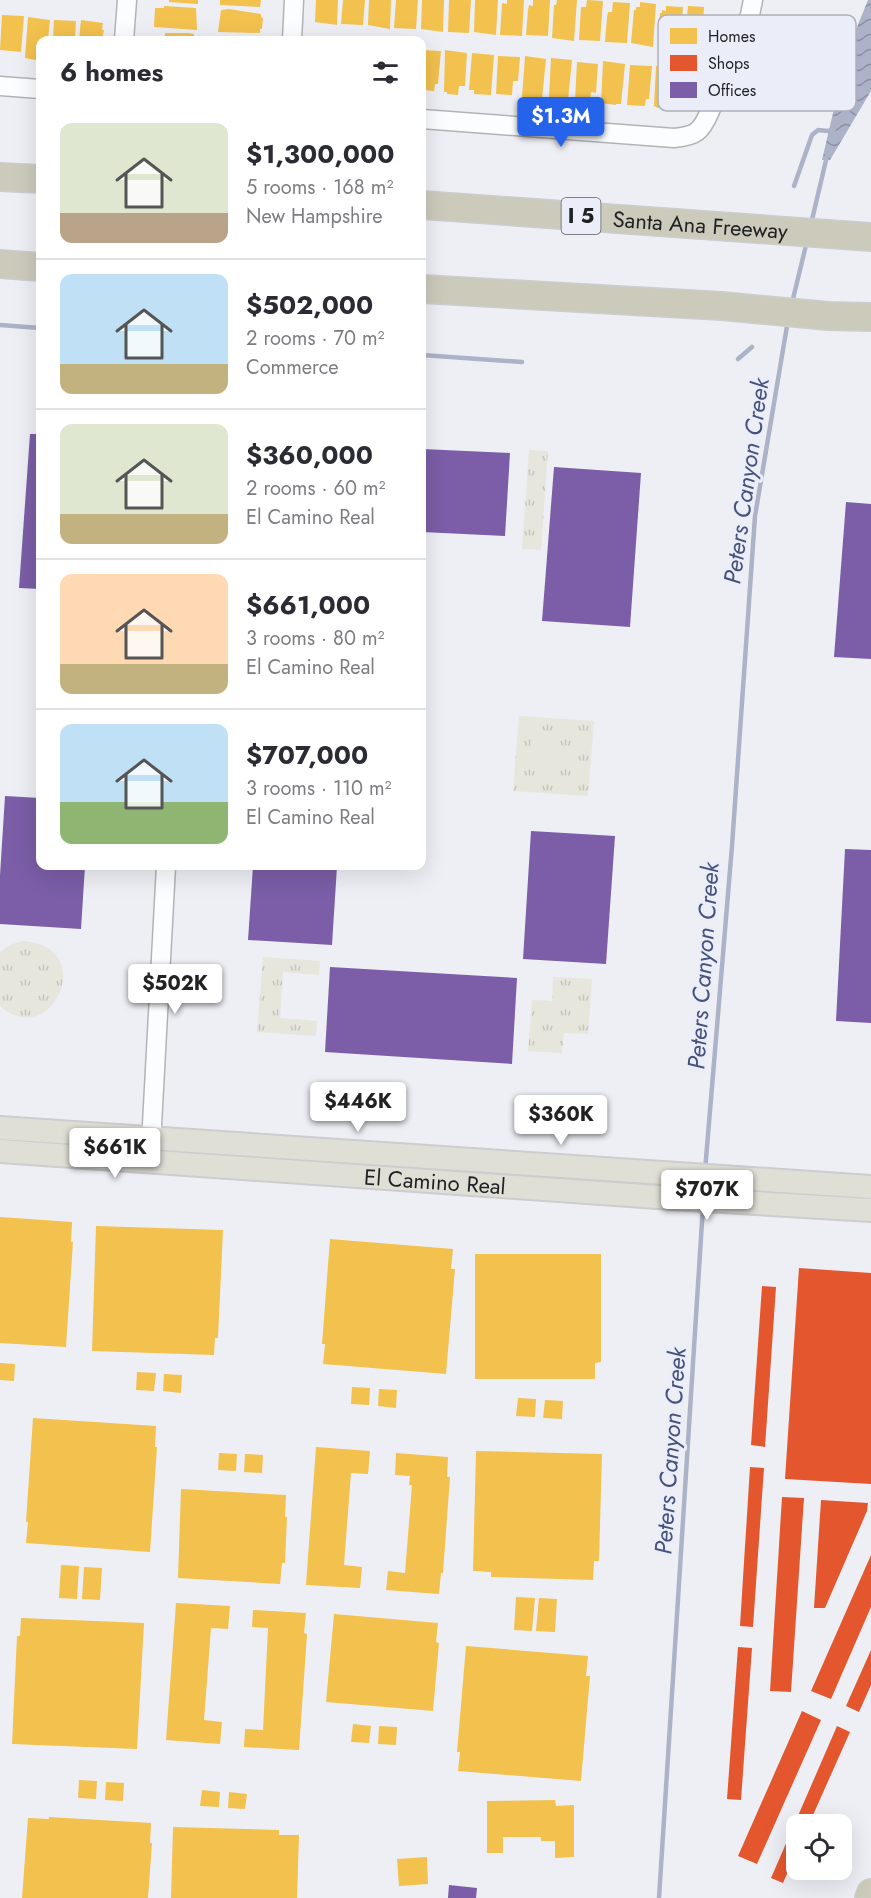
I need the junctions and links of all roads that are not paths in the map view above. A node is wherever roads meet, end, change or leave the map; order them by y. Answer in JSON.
{"nodes":[{"id":1,"x":127,"y":0,"type":"edge"},
{"id":2,"x":294,"y":0,"type":"edge"},
{"id":3,"x":753,"y":0,"type":"edge"},
{"id":4,"x":750,"y":15,"type":"edge"},
{"id":5,"x":124,"y":36,"type":"edge"},
{"id":6,"x":292,"y":36,"type":"edge"},
{"id":7,"x":0,"y":86,"type":"edge"},
{"id":8,"x":36,"y":89,"type":"edge"},
{"id":9,"x":710,"y":111,"type":"edge"},
{"id":10,"x":426,"y":119,"type":"edge"},
{"id":11,"x":0,"y":177,"type":"edge"},
{"id":12,"x":36,"y":179,"type":"edge"},
{"id":13,"x":426,"y":205,"type":"edge"},
{"id":14,"x":858,"y":236,"type":"edge"},
{"id":15,"x":0,"y":264,"type":"edge"},
{"id":16,"x":36,"y":267,"type":"edge"},
{"id":17,"x":426,"y":289,"type":"edge"},
{"id":18,"x":828,"y":316,"type":"junction"},
{"id":19,"x":871,"y":317,"type":"edge"},
{"id":20,"x":871,"y":322,"type":"edge"},
{"id":21,"x":166,"y":870,"type":"edge"},
{"id":22,"x":0,"y":1128,"type":"edge"},
{"id":23,"x":150,"y":1139,"type":"junction"},
{"id":24,"x":0,"y":1151,"type":"edge"},
{"id":25,"x":150,"y":1162,"type":"junction"},
{"id":26,"x":871,"y":1187,"type":"edge"},
{"id":27,"x":871,"y":1210,"type":"edge"},
{"id":28,"x":871,"y":1893,"type":"edge"},
{"id":29,"x":869,"y":1898,"type":"edge"}],
"edges":[{"from":1,"to":5,"type":"street"},
{"from":2,"to":6,"type":"street"},
{"from":3,"to":4,"type":"street"},
{"from":7,"to":8,"type":"street"},
{"from":9,"to":10,"type":"street"},
{"from":11,"to":12,"type":"highway"},
{"from":13,"to":14,"type":"highway","name":"Santa Ana Freeway","number":"I 5"},
{"from":15,"to":16,"type":"highway"},
{"from":17,"to":18,"type":"highway"},
{"from":18,"to":19,"type":"highway"},
{"from":18,"to":20,"type":"highway"},
{"from":21,"to":23,"type":"street"},
{"from":22,"to":23,"type":"main road","name":"El Camino Real"},
{"from":23,"to":25,"type":"street"},
{"from":23,"to":26,"type":"main road","name":"El Camino Real"},
{"from":24,"to":25,"type":"main road","name":"El Camino Real"},
{"from":25,"to":27,"type":"main road","name":"El Camino Real"},
{"from":28,"to":29,"type":"highway"}]}
